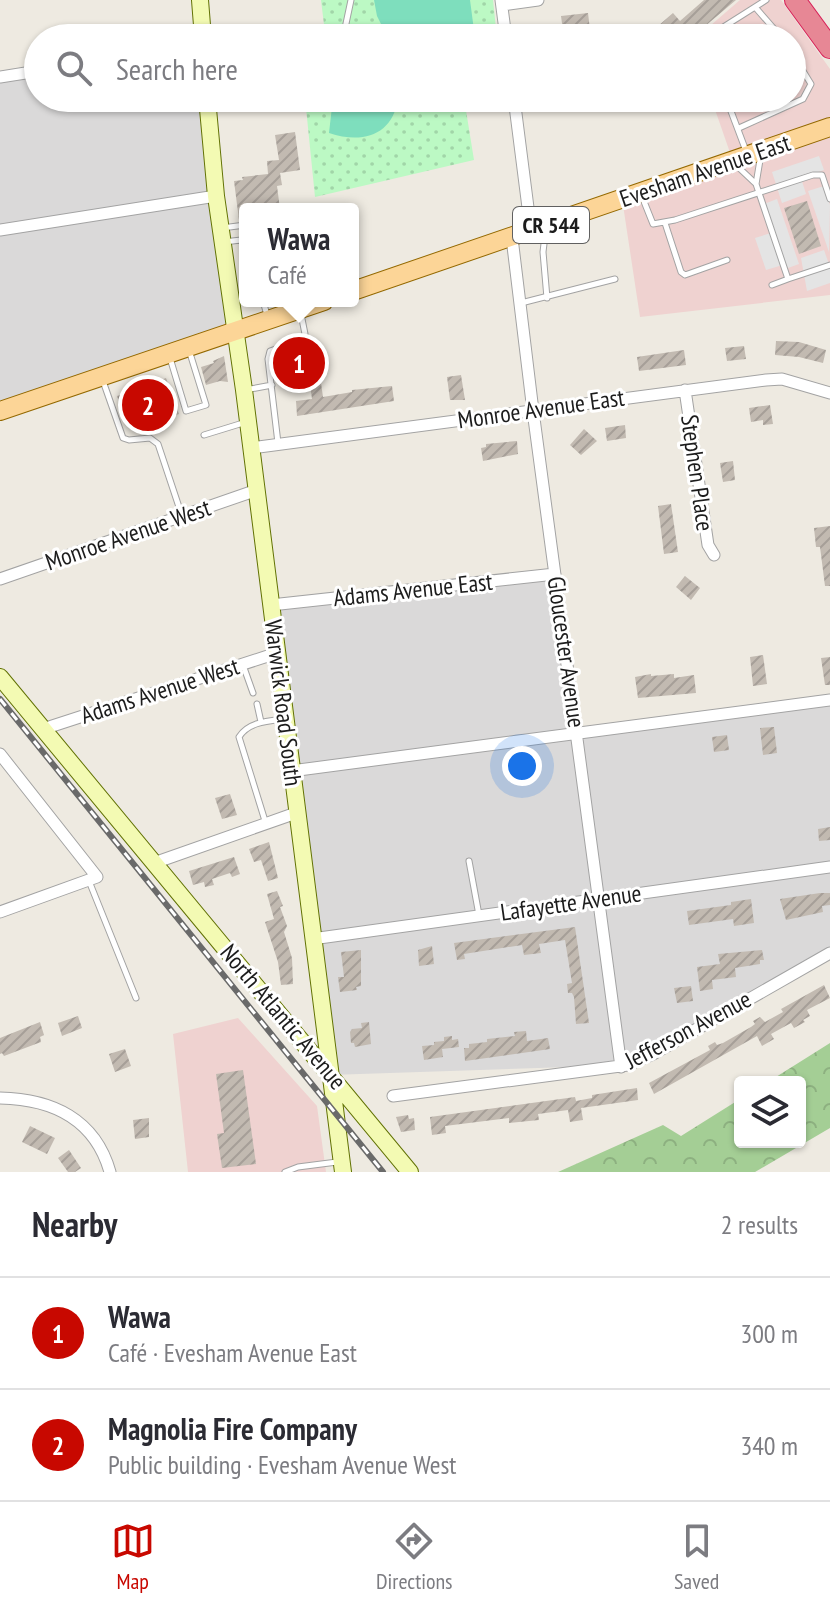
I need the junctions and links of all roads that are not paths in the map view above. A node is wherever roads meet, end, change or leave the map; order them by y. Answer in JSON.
{"nodes":[{"id":1,"x":200,"y":0,"type":"edge"},
{"id":2,"x":351,"y":0,"type":"edge"},
{"id":3,"x":538,"y":0,"type":"edge"},
{"id":4,"x":766,"y":0,"type":"edge"},
{"id":5,"x":795,"y":0,"type":"edge"},
{"id":6,"x":502,"y":2,"type":"edge"},
{"id":7,"x":755,"y":7,"type":"junction"},
{"id":8,"x":202,"y":24,"type":"edge"},
{"id":9,"x":346,"y":24,"type":"edge"},
{"id":10,"x":504,"y":24,"type":"edge"},
{"id":11,"x":728,"y":24,"type":"edge"},
{"id":12,"x":770,"y":24,"type":"edge"},
{"id":13,"x":826,"y":33,"type":"edge"},
{"id":14,"x":24,"y":73,"type":"edge"},
{"id":15,"x":806,"y":76,"type":"edge"},
{"id":16,"x":0,"y":77,"type":"edge"},
{"id":17,"x":806,"y":93,"type":"edge"},
{"id":18,"x":208,"y":112,"type":"edge"},
{"id":19,"x":517,"y":112,"type":"edge"},
{"id":20,"x":732,"y":112,"type":"edge"},
{"id":21,"x":774,"y":112,"type":"edge"},
{"id":22,"x":830,"y":127,"type":"edge"},
{"id":23,"x":739,"y":128,"type":"junction"},
{"id":24,"x":747,"y":156,"type":"junction"},
{"id":25,"x":822,"y":175,"type":"junction"},
{"id":26,"x":830,"y":175,"type":"edge"},
{"id":27,"x":756,"y":184,"type":"junction"},
{"id":28,"x":641,"y":193,"type":"junction"},
{"id":29,"x":759,"y":194,"type":"junction"},
{"id":30,"x":216,"y":196,"type":"junction"},
{"id":31,"x":830,"y":199,"type":"edge"},
{"id":32,"x":665,"y":223,"type":"junction"},
{"id":33,"x":239,"y":228,"type":"edge"},
{"id":34,"x":538,"y":229,"type":"junction"},
{"id":35,"x":0,"y":230,"type":"edge"},
{"id":36,"x":222,"y":235,"type":"junction"},
{"id":37,"x":512,"y":238,"type":"junction"},
{"id":38,"x":239,"y":239,"type":"edge"},
{"id":39,"x":727,"y":260,"type":"dead end"},
{"id":40,"x":830,"y":265,"type":"edge"},
{"id":41,"x":615,"y":279,"type":"dead end"},
{"id":42,"x":788,"y":279,"type":"junction"},
{"id":43,"x":772,"y":285,"type":"dead end"},
{"id":44,"x":359,"y":289,"type":"edge"},
{"id":45,"x":547,"y":298,"type":"junction"},
{"id":46,"x":520,"y":304,"type":"junction"},
{"id":47,"x":265,"y":307,"type":"edge"},
{"id":48,"x":306,"y":307,"type":"edge"},
{"id":49,"x":300,"y":309,"type":"junction"},
{"id":50,"x":269,"y":320,"type":"junction"},
{"id":51,"x":235,"y":331,"type":"junction"},
{"id":52,"x":188,"y":347,"type":"junction"},
{"id":53,"x":169,"y":353,"type":"junction"},
{"id":54,"x":102,"y":376,"type":"junction"},
{"id":55,"x":272,"y":385,"type":"junction"},
{"id":56,"x":244,"y":390,"type":"junction"},
{"id":57,"x":685,"y":390,"type":"junction"},
{"id":58,"x":830,"y":393,"type":"edge"},
{"id":59,"x":0,"y":411,"type":"edge"},
{"id":60,"x":533,"y":411,"type":"junction"},
{"id":61,"x":248,"y":422,"type":"junction"},
{"id":62,"x":204,"y":435,"type":"dead end"},
{"id":63,"x":278,"y":444,"type":"junction"},
{"id":64,"x":251,"y":448,"type":"junction"},
{"id":65,"x":257,"y":490,"type":"junction"},
{"id":66,"x":182,"y":516,"type":"junction"},
{"id":67,"x":714,"y":555,"type":"dead end"},
{"id":68,"x":555,"y":574,"type":"junction"},
{"id":69,"x":0,"y":579,"type":"edge"},
{"id":70,"x":271,"y":605,"type":"junction"},
{"id":71,"x":277,"y":653,"type":"junction"},
{"id":72,"x":243,"y":664,"type":"junction"},
{"id":73,"x":0,"y":677,"type":"edge"},
{"id":74,"x":253,"y":693,"type":"dead end"},
{"id":75,"x":830,"y":700,"type":"edge"},
{"id":76,"x":257,"y":704,"type":"dead end"},
{"id":77,"x":285,"y":718,"type":"junction"},
{"id":78,"x":261,"y":722,"type":"junction"},
{"id":79,"x":43,"y":729,"type":"junction"},
{"id":80,"x":577,"y":733,"type":"junction"},
{"id":81,"x":0,"y":754,"type":"edge"},
{"id":82,"x":291,"y":771,"type":"junction"},
{"id":83,"x":296,"y":813,"type":"junction"},
{"id":84,"x":266,"y":824,"type":"junction"},
{"id":85,"x":469,"y":861,"type":"dead end"},
{"id":86,"x":154,"y":863,"type":"junction"},
{"id":87,"x":830,"y":867,"type":"edge"},
{"id":88,"x":93,"y":878,"type":"junction"},
{"id":89,"x":599,"y":900,"type":"junction"},
{"id":90,"x":0,"y":912,"type":"edge"},
{"id":91,"x":479,"y":916,"type":"junction"},
{"id":92,"x":312,"y":939,"type":"junction"},
{"id":93,"x":830,"y":953,"type":"edge"},
{"id":94,"x":136,"y":998,"type":"dead end"},
{"id":95,"x":621,"y":1067,"type":"junction"},
{"id":96,"x":330,"y":1075,"type":"junction"},
{"id":97,"x":393,"y":1096,"type":"dead end"},
{"id":98,"x":0,"y":1098,"type":"edge"},
{"id":99,"x":343,"y":1167,"type":"edge"},
{"id":100,"x":110,"y":1172,"type":"edge"},
{"id":101,"x":285,"y":1172,"type":"edge"},
{"id":102,"x":410,"y":1172,"type":"edge"}],
"edges":[{"from":1,"to":8,"type":"street"},
{"from":2,"to":9,"type":"lane"},
{"from":3,"to":6,"type":"street"},
{"from":4,"to":7,"type":"lane"},
{"from":5,"to":13,"type":"highway"},
{"from":6,"to":10,"type":"street"},
{"from":7,"to":11,"type":"lane"},
{"from":7,"to":12,"type":"lane"},
{"from":14,"to":16,"type":"street"},
{"from":15,"to":17,"type":"lane"},
{"from":18,"to":30,"type":"street","name":"Warwick Road South"},
{"from":19,"to":34,"type":"street"},
{"from":20,"to":23,"type":"lane"},
{"from":21,"to":23,"type":"lane"},
{"from":22,"to":24,"type":"main road","name":"Evesham Avenue East","number":"CR 544"},
{"from":23,"to":24,"type":"lane"},
{"from":24,"to":27,"type":"lane"},
{"from":24,"to":27,"type":"lane"},
{"from":24,"to":28,"type":"main road","name":"Evesham Avenue East","number":"CR 544"},
{"from":25,"to":26,"type":"lane"},
{"from":25,"to":29,"type":"lane"},
{"from":25,"to":31,"type":"lane"},
{"from":27,"to":29,"type":"lane"},
{"from":28,"to":32,"type":"lane"},
{"from":28,"to":34,"type":"main road","name":"Evesham Avenue East","number":"CR 544"},
{"from":29,"to":32,"type":"lane"},
{"from":29,"to":42,"type":"lane"},
{"from":30,"to":35,"type":"street"},
{"from":30,"to":36,"type":"street","name":"Warwick Road South"},
{"from":32,"to":39,"type":"lane"},
{"from":33,"to":36,"type":"lane"},
{"from":34,"to":37,"type":"main road","name":"Evesham Avenue East","number":"CR 544"},
{"from":34,"to":45,"type":"lane"},
{"from":36,"to":38,"type":"lane"},
{"from":36,"to":51,"type":"street","name":"Warwick Road South"},
{"from":37,"to":44,"type":"main road","name":"Evesham Avenue East","number":"CR 544"},
{"from":37,"to":46,"type":"street","name":"Gloucester Avenue"},
{"from":40,"to":42,"type":"lane"},
{"from":41,"to":45,"type":"lane"},
{"from":42,"to":43,"type":"lane"},
{"from":45,"to":46,"type":"lane"},
{"from":46,"to":60,"type":"street","name":"Gloucester Avenue"},
{"from":47,"to":50,"type":"lane"},
{"from":48,"to":49,"type":"main road"},
{"from":49,"to":50,"type":"main road"},
{"from":49,"to":55,"type":"lane"},
{"from":50,"to":51,"type":"main road"},
{"from":51,"to":52,"type":"main road"},
{"from":51,"to":56,"type":"street","name":"Warwick Road South"},
{"from":52,"to":53,"type":"main road"},
{"from":52,"to":53,"type":"lane"},
{"from":53,"to":54,"type":"main road"},
{"from":54,"to":59,"type":"main road"},
{"from":54,"to":66,"type":"lane"},
{"from":55,"to":56,"type":"lane"},
{"from":55,"to":63,"type":"lane"},
{"from":56,"to":61,"type":"street","name":"Warwick Road South"},
{"from":57,"to":58,"type":"street","name":"Monroe Avenue East"},
{"from":57,"to":60,"type":"street","name":"Monroe Avenue East"},
{"from":57,"to":67,"type":"street","name":"Stephen Place"},
{"from":60,"to":63,"type":"street","name":"Monroe Avenue East"},
{"from":60,"to":68,"type":"street","name":"Gloucester Avenue"},
{"from":61,"to":62,"type":"lane"},
{"from":61,"to":64,"type":"street","name":"Warwick Road South"},
{"from":63,"to":64,"type":"street","name":"Monroe Avenue East"},
{"from":64,"to":65,"type":"street","name":"Warwick Road South"},
{"from":65,"to":66,"type":"street","name":"Monroe Avenue West"},
{"from":65,"to":70,"type":"street","name":"Warwick Road South"},
{"from":66,"to":69,"type":"street","name":"Monroe Avenue West"},
{"from":68,"to":70,"type":"street","name":"Adams Avenue East"},
{"from":68,"to":80,"type":"street","name":"Gloucester Avenue"},
{"from":70,"to":71,"type":"street","name":"Warwick Road South"},
{"from":71,"to":72,"type":"street","name":"Adams Avenue West"},
{"from":71,"to":77,"type":"street","name":"Warwick Road South"},
{"from":72,"to":74,"type":"lane"},
{"from":72,"to":79,"type":"street","name":"Adams Avenue West"},
{"from":73,"to":79,"type":"street","name":"North Atlantic Avenue"},
{"from":75,"to":80,"type":"street"},
{"from":76,"to":78,"type":"lane"},
{"from":77,"to":78,"type":"lane"},
{"from":77,"to":82,"type":"street","name":"Warwick Road South"},
{"from":78,"to":84,"type":"lane"},
{"from":79,"to":86,"type":"street","name":"North Atlantic Avenue"},
{"from":80,"to":82,"type":"street"},
{"from":80,"to":89,"type":"street","name":"Gloucester Avenue"},
{"from":81,"to":88,"type":"street"},
{"from":82,"to":83,"type":"street","name":"Warwick Road South"},
{"from":83,"to":84,"type":"street"},
{"from":83,"to":92,"type":"street","name":"Warwick Road South"},
{"from":84,"to":86,"type":"street"},
{"from":85,"to":91,"type":"lane"},
{"from":86,"to":96,"type":"street","name":"North Atlantic Avenue"},
{"from":87,"to":89,"type":"street","name":"Lafayette Avenue"},
{"from":88,"to":90,"type":"street"},
{"from":88,"to":94,"type":"lane"},
{"from":89,"to":91,"type":"street","name":"Lafayette Avenue"},
{"from":89,"to":95,"type":"street","name":"Gloucester Avenue"},
{"from":91,"to":92,"type":"street","name":"Lafayette Avenue"},
{"from":92,"to":96,"type":"street","name":"Warwick Road South"},
{"from":93,"to":95,"type":"street","name":"Jefferson Avenue"},
{"from":95,"to":97,"type":"street","name":"Jefferson Avenue"},
{"from":96,"to":99,"type":"street","name":"Warwick Road South"},
{"from":96,"to":102,"type":"street","name":"North Atlantic Avenue"},
{"from":98,"to":100,"type":"street"},
{"from":99,"to":101,"type":"lane"}]}
